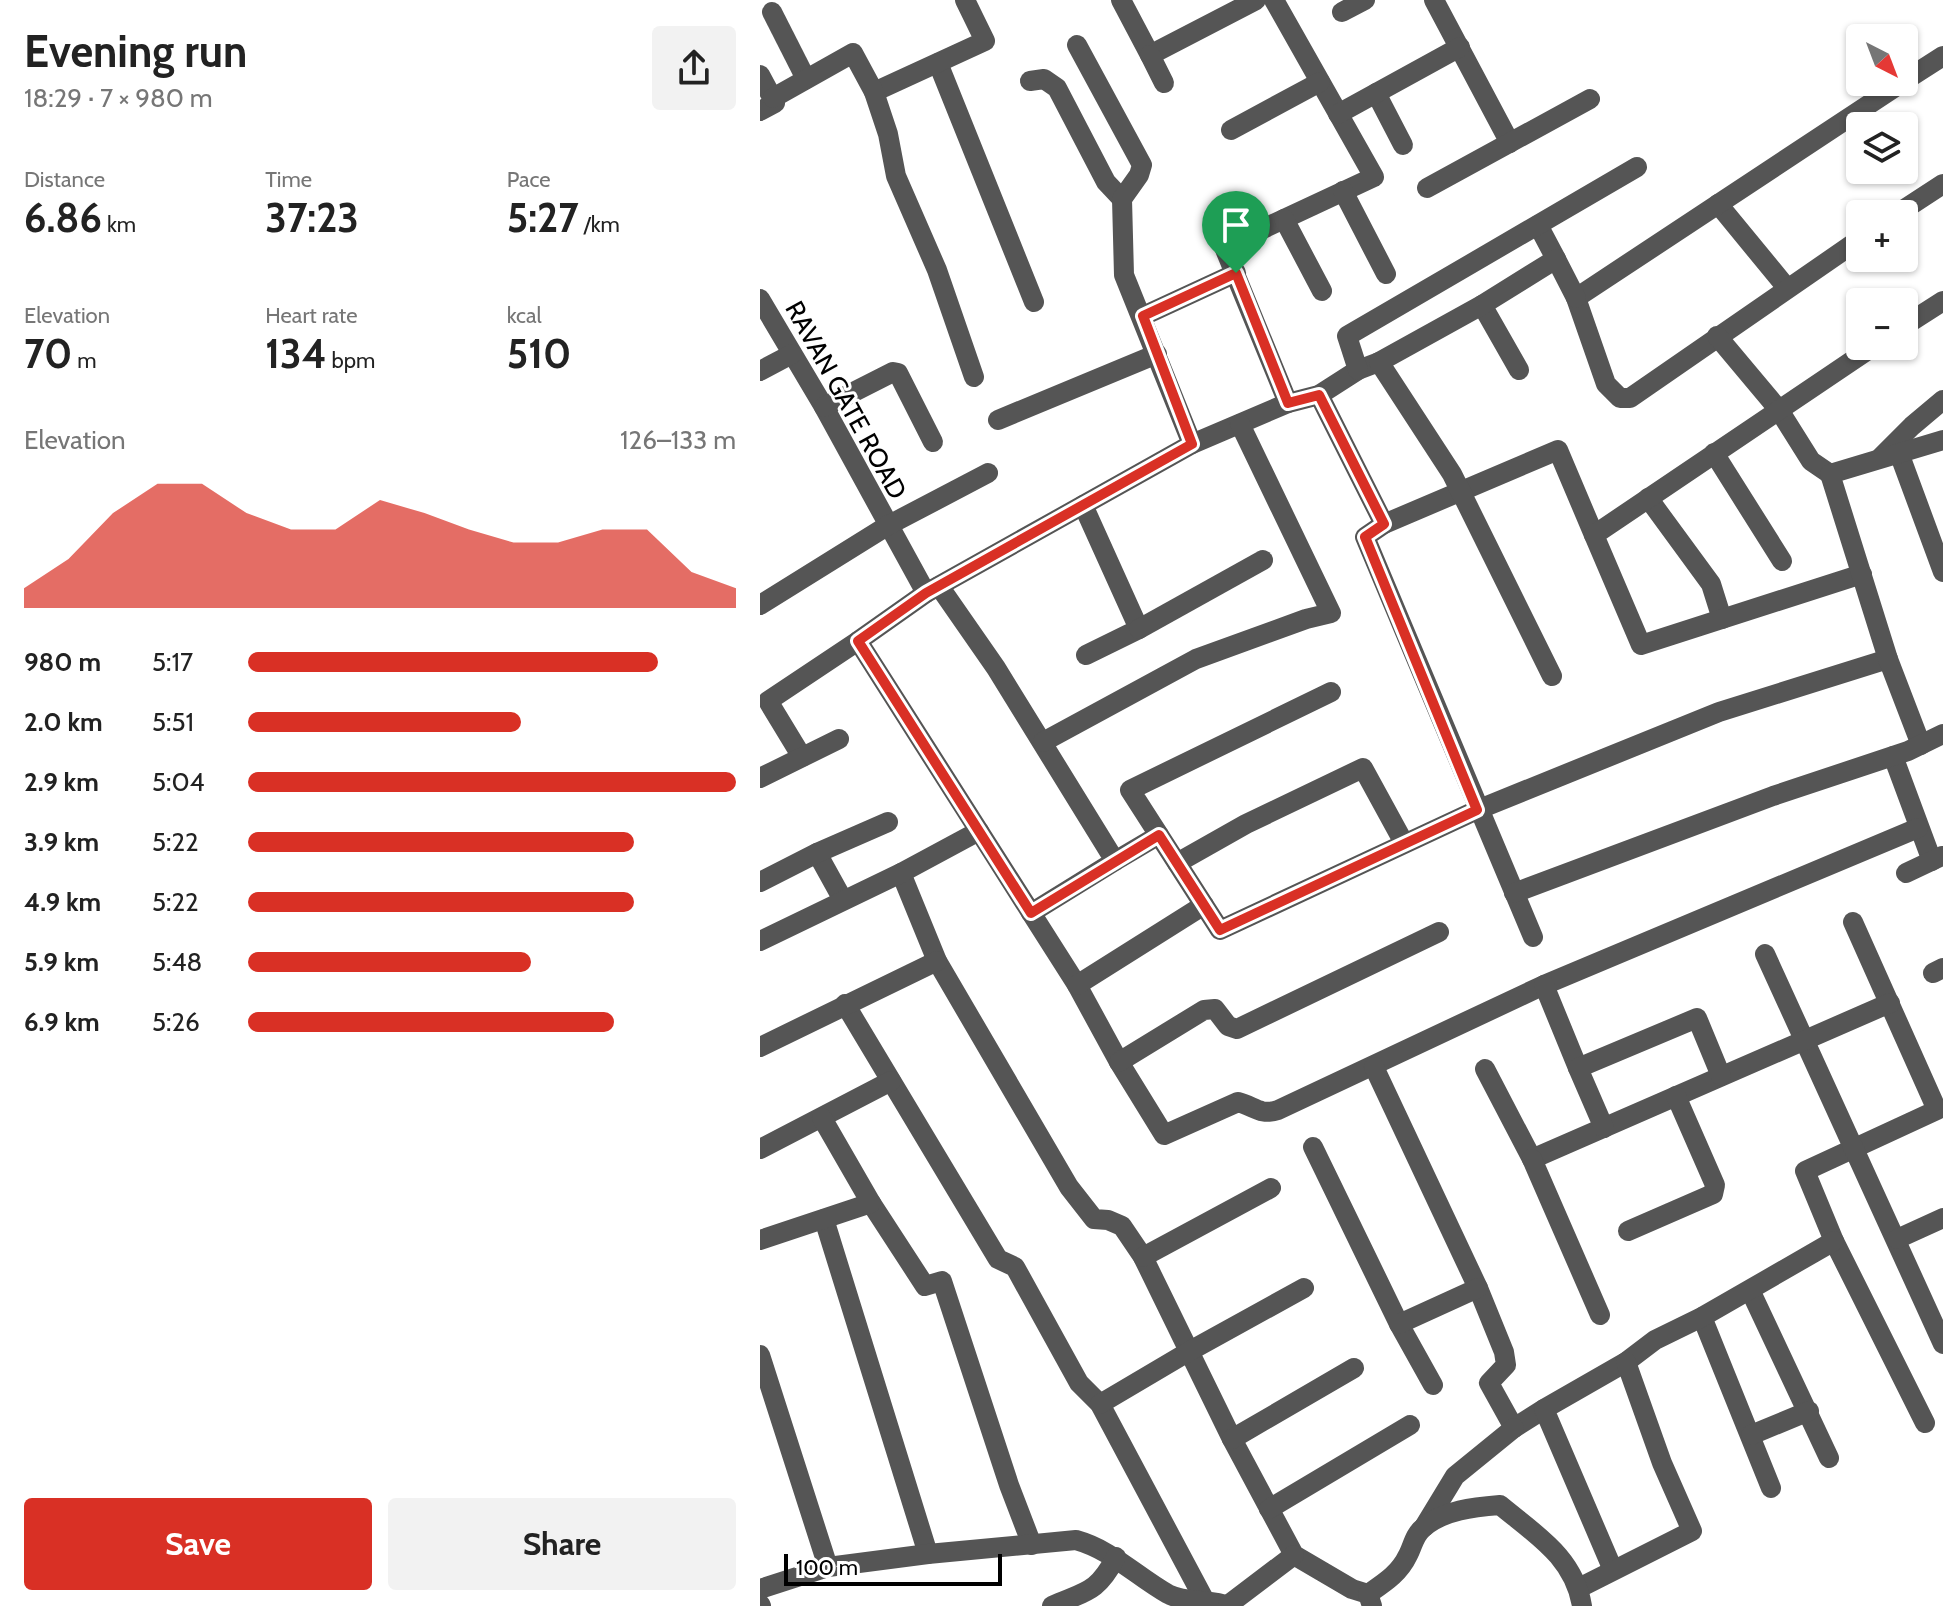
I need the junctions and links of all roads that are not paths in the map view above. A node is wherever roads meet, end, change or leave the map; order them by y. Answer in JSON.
{"nodes":[{"id":1,"x":965,"y":0,"type":"edge"},
{"id":2,"x":1121,"y":0,"type":"edge"},
{"id":3,"x":1256,"y":0,"type":"edge"},
{"id":4,"x":1274,"y":0,"type":"edge"},
{"id":5,"x":1365,"y":0,"type":"edge"},
{"id":6,"x":1434,"y":0,"type":"edge"},
{"id":7,"x":772,"y":12,"type":"dead end"},
{"id":8,"x":1342,"y":12,"type":"dead end"},
{"id":9,"x":1077,"y":45,"type":"dead end"},
{"id":10,"x":1460,"y":47,"type":"junction"},
{"id":11,"x":1150,"y":55,"type":"junction"},
{"id":12,"x":1943,"y":56,"type":"edge"},
{"id":13,"x":938,"y":63,"type":"junction"},
{"id":14,"x":1918,"y":73,"type":"edge"},
{"id":15,"x":760,"y":75,"type":"edge"},
{"id":16,"x":806,"y":79,"type":"junction"},
{"id":17,"x":1030,"y":81,"type":"dead end"},
{"id":18,"x":1320,"y":82,"type":"junction"},
{"id":19,"x":1164,"y":83,"type":"dead end"},
{"id":20,"x":874,"y":92,"type":"junction"},
{"id":21,"x":1376,"y":93,"type":"junction"},
{"id":22,"x":1883,"y":96,"type":"edge"},
{"id":23,"x":1590,"y":99,"type":"dead end"},
{"id":24,"x":766,"y":104,"type":"edge"},
{"id":25,"x":1338,"y":114,"type":"junction"},
{"id":26,"x":1231,"y":130,"type":"dead end"},
{"id":27,"x":1510,"y":143,"type":"junction"},
{"id":28,"x":1403,"y":145,"type":"dead end"},
{"id":29,"x":1637,"y":167,"type":"dead end"},
{"id":30,"x":1427,"y":188,"type":"dead end"},
{"id":31,"x":1343,"y":191,"type":"junction"},
{"id":32,"x":1939,"y":193,"type":"edge"},
{"id":33,"x":1122,"y":199,"type":"junction"},
{"id":34,"x":1718,"y":204,"type":"junction"},
{"id":35,"x":1918,"y":204,"type":"edge"},
{"id":36,"x":1284,"y":219,"type":"junction"},
{"id":37,"x":1538,"y":225,"type":"junction"},
{"id":38,"x":1846,"y":248,"type":"edge"},
{"id":39,"x":1556,"y":259,"type":"junction"},
{"id":40,"x":1236,"y":273,"type":"junction"},
{"id":41,"x":1386,"y":274,"type":"dead end"},
{"id":42,"x":1787,"y":288,"type":"junction"},
{"id":43,"x":1322,"y":291,"type":"dead end"},
{"id":44,"x":1576,"y":298,"type":"junction"},
{"id":45,"x":760,"y":299,"type":"edge"},
{"id":46,"x":1943,"y":301,"type":"edge"},
{"id":47,"x":1034,"y":302,"type":"dead end"},
{"id":48,"x":1482,"y":305,"type":"junction"},
{"id":49,"x":1143,"y":316,"type":"junction"},
{"id":50,"x":1918,"y":317,"type":"edge"},
{"id":51,"x":1717,"y":336,"type":"junction"},
{"id":52,"x":792,"y":354,"type":"junction"},
{"id":53,"x":1157,"y":354,"type":"junction"},
{"id":54,"x":1853,"y":360,"type":"edge"},
{"id":55,"x":1379,"y":362,"type":"junction"},
{"id":56,"x":1358,"y":370,"type":"junction"},
{"id":57,"x":1519,"y":370,"type":"dead end"},
{"id":58,"x":760,"y":371,"type":"edge"},
{"id":59,"x":974,"y":377,"type":"dead end"},
{"id":60,"x":1319,"y":395,"type":"junction"},
{"id":61,"x":1943,"y":400,"type":"edge"},
{"id":62,"x":1288,"y":403,"type":"junction"},
{"id":63,"x":824,"y":407,"type":"junction"},
{"id":64,"x":1779,"y":410,"type":"junction"},
{"id":65,"x":998,"y":420,"type":"dead end"},
{"id":66,"x":1240,"y":424,"type":"junction"},
{"id":67,"x":1943,"y":440,"type":"edge"},
{"id":68,"x":933,"y":442,"type":"dead end"},
{"id":69,"x":1192,"y":444,"type":"junction"},
{"id":70,"x":1714,"y":453,"type":"junction"},
{"id":71,"x":1899,"y":453,"type":"junction"},
{"id":72,"x":1878,"y":460,"type":"junction"},
{"id":73,"x":988,"y":473,"type":"dead end"},
{"id":74,"x":1830,"y":474,"type":"junction"},
{"id":75,"x":1461,"y":493,"type":"junction"},
{"id":76,"x":1648,"y":498,"type":"junction"},
{"id":77,"x":1083,"y":505,"type":"junction"},
{"id":78,"x":1384,"y":524,"type":"junction"},
{"id":79,"x":887,"y":526,"type":"junction"},
{"id":80,"x":1594,"y":535,"type":"junction"},
{"id":81,"x":1263,"y":560,"type":"dead end"},
{"id":82,"x":1782,"y":561,"type":"dead end"},
{"id":83,"x":1943,"y":572,"type":"edge"},
{"id":84,"x":1862,"y":574,"type":"junction"},
{"id":85,"x":932,"y":590,"type":"junction"},
{"id":86,"x":760,"y":605,"type":"edge"},
{"id":87,"x":1722,"y":619,"type":"junction"},
{"id":88,"x":1139,"y":629,"type":"junction"},
{"id":89,"x":858,"y":641,"type":"junction"},
{"id":90,"x":1086,"y":655,"type":"dead end"},
{"id":91,"x":1888,"y":659,"type":"junction"},
{"id":92,"x":1552,"y":676,"type":"dead end"},
{"id":93,"x":1331,"y":692,"type":"dead end"},
{"id":94,"x":764,"y":703,"type":"edge"},
{"id":95,"x":1943,"y":734,"type":"edge"},
{"id":96,"x":839,"y":739,"type":"dead end"},
{"id":97,"x":1043,"y":742,"type":"junction"},
{"id":98,"x":1921,"y":745,"type":"junction"},
{"id":99,"x":1893,"y":756,"type":"junction"},
{"id":100,"x":802,"y":757,"type":"junction"},
{"id":101,"x":760,"y":778,"type":"edge"},
{"id":102,"x":1477,"y":810,"type":"junction"},
{"id":103,"x":888,"y":822,"type":"dead end"},
{"id":104,"x":1918,"y":828,"type":"junction"},
{"id":105,"x":979,"y":831,"type":"junction"},
{"id":106,"x":1159,"y":835,"type":"junction"},
{"id":107,"x":1404,"y":843,"type":"junction"},
{"id":108,"x":817,"y":853,"type":"junction"},
{"id":109,"x":1937,"y":858,"type":"edge"},
{"id":110,"x":1115,"y":861,"type":"junction"},
{"id":111,"x":1177,"y":863,"type":"junction"},
{"id":112,"x":901,"y":873,"type":"junction"},
{"id":113,"x":1906,"y":873,"type":"dead end"},
{"id":114,"x":760,"y":882,"type":"edge"},
{"id":115,"x":1514,"y":893,"type":"junction"},
{"id":116,"x":843,"y":900,"type":"junction"},
{"id":117,"x":1204,"y":905,"type":"junction"},
{"id":118,"x":1031,"y":913,"type":"junction"},
{"id":119,"x":1853,"y":922,"type":"dead end"},
{"id":120,"x":1439,"y":932,"type":"dead end"},
{"id":121,"x":1533,"y":937,"type":"dead end"},
{"id":122,"x":760,"y":941,"type":"edge"},
{"id":123,"x":1765,"y":954,"type":"dead end"},
{"id":124,"x":937,"y":961,"type":"junction"},
{"id":125,"x":1077,"y":985,"type":"junction"},
{"id":126,"x":1544,"y":985,"type":"junction"},
{"id":127,"x":1890,"y":1003,"type":"junction"},
{"id":128,"x":845,"y":1004,"type":"junction"},
{"id":129,"x":1804,"y":1040,"type":"junction"},
{"id":130,"x":760,"y":1047,"type":"edge"},
{"id":131,"x":1119,"y":1062,"type":"junction"},
{"id":132,"x":1374,"y":1067,"type":"junction"},
{"id":133,"x":1578,"y":1068,"type":"junction"},
{"id":134,"x":1485,"y":1069,"type":"dead end"},
{"id":135,"x":1721,"y":1076,"type":"junction"},
{"id":136,"x":891,"y":1081,"type":"junction"},
{"id":137,"x":1935,"y":1085,"type":"edge"},
{"id":138,"x":1676,"y":1096,"type":"junction"},
{"id":139,"x":1940,"y":1117,"type":"edge"},
{"id":140,"x":822,"y":1118,"type":"junction"},
{"id":141,"x":1604,"y":1128,"type":"junction"},
{"id":142,"x":1313,"y":1147,"type":"dead end"},
{"id":143,"x":1854,"y":1148,"type":"junction"},
{"id":144,"x":760,"y":1149,"type":"edge"},
{"id":145,"x":1532,"y":1159,"type":"junction"},
{"id":146,"x":1271,"y":1188,"type":"dead end"},
{"id":147,"x":871,"y":1203,"type":"junction"},
{"id":148,"x":1943,"y":1218,"type":"edge"},
{"id":149,"x":824,"y":1219,"type":"junction"},
{"id":150,"x":1628,"y":1231,"type":"dead end"},
{"id":151,"x":1897,"y":1239,"type":"junction"},
{"id":152,"x":760,"y":1240,"type":"edge"},
{"id":153,"x":1834,"y":1241,"type":"junction"},
{"id":154,"x":1143,"y":1257,"type":"junction"},
{"id":155,"x":1304,"y":1288,"type":"dead end"},
{"id":156,"x":1478,"y":1288,"type":"junction"},
{"id":157,"x":1750,"y":1290,"type":"junction"},
{"id":158,"x":1600,"y":1315,"type":"dead end"},
{"id":159,"x":1702,"y":1317,"type":"junction"},
{"id":160,"x":1399,"y":1324,"type":"junction"},
{"id":161,"x":1943,"y":1344,"type":"edge"},
{"id":162,"x":1188,"y":1352,"type":"junction"},
{"id":163,"x":760,"y":1355,"type":"edge"},
{"id":164,"x":1626,"y":1362,"type":"junction"},
{"id":165,"x":1354,"y":1368,"type":"dead end"},
{"id":166,"x":1433,"y":1385,"type":"dead end"},
{"id":167,"x":1100,"y":1404,"type":"junction"},
{"id":168,"x":1544,"y":1409,"type":"junction"},
{"id":169,"x":1809,"y":1411,"type":"junction"},
{"id":170,"x":1925,"y":1423,"type":"dead end"},
{"id":171,"x":1410,"y":1425,"type":"dead end"},
{"id":172,"x":1514,"y":1428,"type":"junction"},
{"id":173,"x":1751,"y":1435,"type":"junction"},
{"id":174,"x":1232,"y":1439,"type":"junction"},
{"id":175,"x":1829,"y":1458,"type":"dead end"},
{"id":176,"x":1771,"y":1488,"type":"dead end"},
{"id":177,"x":1269,"y":1509,"type":"junction"},
{"id":178,"x":1424,"y":1527,"type":"junction"},
{"id":179,"x":1032,"y":1545,"type":"junction"},
{"id":180,"x":928,"y":1554,"type":"junction"},
{"id":181,"x":1294,"y":1555,"type":"junction"},
{"id":182,"x":1116,"y":1557,"type":"junction"},
{"id":183,"x":828,"y":1567,"type":"junction"},
{"id":184,"x":1613,"y":1570,"type":"junction"},
{"id":185,"x":760,"y":1589,"type":"edge"},
{"id":186,"x":1580,"y":1597,"type":"edge"},
{"id":187,"x":1370,"y":1600,"type":"edge"},
{"id":188,"x":1205,"y":1601,"type":"junction"},
{"id":189,"x":1229,"y":1605,"type":"edge"},
{"id":190,"x":1052,"y":1606,"type":"edge"}],
"edges":[{"from":1,"to":13,"type":"street"},
{"from":2,"to":11,"type":"street"},
{"from":3,"to":11,"type":"street"},
{"from":4,"to":18,"type":"street"},
{"from":5,"to":8,"type":"street"},
{"from":6,"to":10,"type":"street"},
{"from":7,"to":16,"type":"street"},
{"from":9,"to":33,"type":"street"},
{"from":10,"to":21,"type":"street"},
{"from":10,"to":27,"type":"street"},
{"from":11,"to":19,"type":"street"},
{"from":12,"to":14,"type":"street"},
{"from":13,"to":20,"type":"street"},
{"from":13,"to":47,"type":"street"},
{"from":15,"to":24,"type":"street"},
{"from":16,"to":20,"type":"street"},
{"from":16,"to":24,"type":"street"},
{"from":17,"to":33,"type":"street"},
{"from":18,"to":25,"type":"street"},
{"from":18,"to":26,"type":"street"},
{"from":20,"to":59,"type":"street"},
{"from":21,"to":25,"type":"street"},
{"from":21,"to":28,"type":"street"},
{"from":22,"to":34,"type":"street"},
{"from":23,"to":27,"type":"street"},
{"from":25,"to":31,"type":"street"},
{"from":27,"to":30,"type":"street"},
{"from":29,"to":37,"type":"street"},
{"from":31,"to":36,"type":"street"},
{"from":31,"to":41,"type":"street"},
{"from":32,"to":35,"type":"street"},
{"from":33,"to":49,"type":"street"},
{"from":34,"to":42,"type":"street"},
{"from":34,"to":44,"type":"street"},
{"from":36,"to":40,"type":"street"},
{"from":36,"to":43,"type":"street"},
{"from":37,"to":39,"type":"street"},
{"from":37,"to":56,"type":"street"},
{"from":38,"to":42,"type":"street"},
{"from":39,"to":44,"type":"street"},
{"from":39,"to":48,"type":"street"},
{"from":40,"to":49,"type":"street"},
{"from":40,"to":62,"type":"street"},
{"from":42,"to":51,"type":"street"},
{"from":44,"to":51,"type":"street"},
{"from":45,"to":52,"type":"street","name":"RAVAN GATE ROAD"},
{"from":46,"to":50,"type":"street"},
{"from":48,"to":55,"type":"street"},
{"from":48,"to":57,"type":"street"},
{"from":49,"to":53,"type":"street"},
{"from":51,"to":64,"type":"street"},
{"from":52,"to":58,"type":"street"},
{"from":52,"to":63,"type":"street","name":"RAVAN GATE ROAD"},
{"from":53,"to":65,"type":"street"},
{"from":53,"to":69,"type":"street"},
{"from":54,"to":64,"type":"street"},
{"from":55,"to":56,"type":"street"},
{"from":55,"to":75,"type":"street"},
{"from":56,"to":60,"type":"street"},
{"from":60,"to":62,"type":"street"},
{"from":60,"to":78,"type":"street"},
{"from":61,"to":72,"type":"street"},
{"from":62,"to":66,"type":"street"},
{"from":63,"to":68,"type":"street"},
{"from":63,"to":79,"type":"street","name":"RAVAN GATE ROAD"},
{"from":64,"to":70,"type":"street"},
{"from":64,"to":74,"type":"street"},
{"from":66,"to":69,"type":"street"},
{"from":66,"to":97,"type":"street"},
{"from":67,"to":71,"type":"street"},
{"from":69,"to":77,"type":"street"},
{"from":70,"to":76,"type":"street"},
{"from":70,"to":82,"type":"street"},
{"from":71,"to":72,"type":"street"},
{"from":71,"to":83,"type":"street"},
{"from":72,"to":74,"type":"street"},
{"from":73,"to":79,"type":"street"},
{"from":74,"to":84,"type":"street"},
{"from":75,"to":78,"type":"street"},
{"from":75,"to":80,"type":"street"},
{"from":75,"to":92,"type":"street"},
{"from":76,"to":80,"type":"street"},
{"from":76,"to":87,"type":"street"},
{"from":77,"to":85,"type":"street"},
{"from":77,"to":88,"type":"street"},
{"from":78,"to":102,"type":"street"},
{"from":79,"to":85,"type":"street","name":"RAVAN GATE ROAD"},
{"from":79,"to":86,"type":"street"},
{"from":80,"to":87,"type":"street"},
{"from":81,"to":88,"type":"street"},
{"from":84,"to":87,"type":"street"},
{"from":84,"to":91,"type":"street"},
{"from":85,"to":89,"type":"street"},
{"from":85,"to":97,"type":"street","name":"RAVAN GATE ROAD"},
{"from":88,"to":90,"type":"street"},
{"from":89,"to":94,"type":"street"},
{"from":89,"to":105,"type":"street"},
{"from":91,"to":98,"type":"street"},
{"from":91,"to":102,"type":"street"},
{"from":93,"to":106,"type":"street"},
{"from":94,"to":100,"type":"street"},
{"from":95,"to":98,"type":"street"},
{"from":96,"to":100,"type":"street"},
{"from":97,"to":110,"type":"street","name":"RAVAN GATE ROAD"},
{"from":98,"to":99,"type":"street"},
{"from":99,"to":104,"type":"street"},
{"from":99,"to":115,"type":"street"},
{"from":100,"to":101,"type":"street"},
{"from":102,"to":107,"type":"street"},
{"from":102,"to":115,"type":"street"},
{"from":103,"to":108,"type":"street"},
{"from":104,"to":109,"type":"street"},
{"from":104,"to":126,"type":"street"},
{"from":105,"to":112,"type":"street"},
{"from":105,"to":118,"type":"street"},
{"from":106,"to":110,"type":"street"},
{"from":106,"to":111,"type":"street"},
{"from":107,"to":111,"type":"street"},
{"from":107,"to":117,"type":"street"},
{"from":108,"to":114,"type":"street"},
{"from":108,"to":116,"type":"street"},
{"from":109,"to":113,"type":"street"},
{"from":110,"to":118,"type":"street"},
{"from":111,"to":117,"type":"street"},
{"from":112,"to":116,"type":"street"},
{"from":112,"to":124,"type":"street"},
{"from":115,"to":121,"type":"street"},
{"from":116,"to":122,"type":"street"},
{"from":117,"to":125,"type":"street"},
{"from":118,"to":125,"type":"street"},
{"from":119,"to":127,"type":"street"},
{"from":120,"to":131,"type":"street"},
{"from":123,"to":129,"type":"street"},
{"from":124,"to":128,"type":"street"},
{"from":124,"to":154,"type":"street"},
{"from":125,"to":131,"type":"street"},
{"from":126,"to":132,"type":"street"},
{"from":126,"to":133,"type":"street"},
{"from":127,"to":129,"type":"street"},
{"from":127,"to":137,"type":"street"},
{"from":128,"to":130,"type":"street"},
{"from":128,"to":136,"type":"street"},
{"from":129,"to":135,"type":"street"},
{"from":129,"to":143,"type":"street"},
{"from":131,"to":132,"type":"street"},
{"from":132,"to":156,"type":"street"},
{"from":133,"to":135,"type":"street"},
{"from":133,"to":141,"type":"street"},
{"from":134,"to":145,"type":"street"},
{"from":135,"to":138,"type":"street"},
{"from":136,"to":140,"type":"street"},
{"from":136,"to":167,"type":"street"},
{"from":137,"to":139,"type":"street"},
{"from":138,"to":141,"type":"street"},
{"from":138,"to":150,"type":"street"},
{"from":139,"to":143,"type":"street"},
{"from":140,"to":144,"type":"street"},
{"from":140,"to":147,"type":"street"},
{"from":141,"to":145,"type":"street"},
{"from":142,"to":160,"type":"street"},
{"from":143,"to":151,"type":"street"},
{"from":143,"to":153,"type":"street"},
{"from":145,"to":158,"type":"street"},
{"from":146,"to":154,"type":"street"},
{"from":147,"to":149,"type":"street"},
{"from":147,"to":179,"type":"street"},
{"from":148,"to":151,"type":"street"},
{"from":149,"to":152,"type":"street"},
{"from":149,"to":180,"type":"street"},
{"from":151,"to":161,"type":"street"},
{"from":153,"to":157,"type":"street"},
{"from":153,"to":170,"type":"street"},
{"from":154,"to":162,"type":"street"},
{"from":155,"to":162,"type":"street"},
{"from":156,"to":160,"type":"street"},
{"from":156,"to":172,"type":"street"},
{"from":157,"to":159,"type":"street"},
{"from":157,"to":169,"type":"street"},
{"from":159,"to":164,"type":"street"},
{"from":159,"to":173,"type":"street"},
{"from":160,"to":166,"type":"street"},
{"from":162,"to":167,"type":"street"},
{"from":162,"to":174,"type":"street"},
{"from":163,"to":183,"type":"street"},
{"from":164,"to":168,"type":"street"},
{"from":164,"to":184,"type":"street"},
{"from":165,"to":174,"type":"street"},
{"from":167,"to":188,"type":"street"},
{"from":168,"to":172,"type":"street"},
{"from":168,"to":184,"type":"street"},
{"from":169,"to":173,"type":"street"},
{"from":169,"to":175,"type":"street"},
{"from":171,"to":177,"type":"street"},
{"from":172,"to":178,"type":"street"},
{"from":173,"to":176,"type":"street"},
{"from":174,"to":177,"type":"street"},
{"from":177,"to":181,"type":"street"},
{"from":178,"to":186,"type":"street"},
{"from":178,"to":187,"type":"street"},
{"from":179,"to":180,"type":"street"},
{"from":179,"to":182,"type":"street"},
{"from":180,"to":183,"type":"street"},
{"from":181,"to":187,"type":"street"},
{"from":181,"to":189,"type":"street"},
{"from":182,"to":188,"type":"street"},
{"from":182,"to":190,"type":"street"},
{"from":183,"to":185,"type":"street"},
{"from":184,"to":186,"type":"street"},
{"from":188,"to":189,"type":"street"}]}
